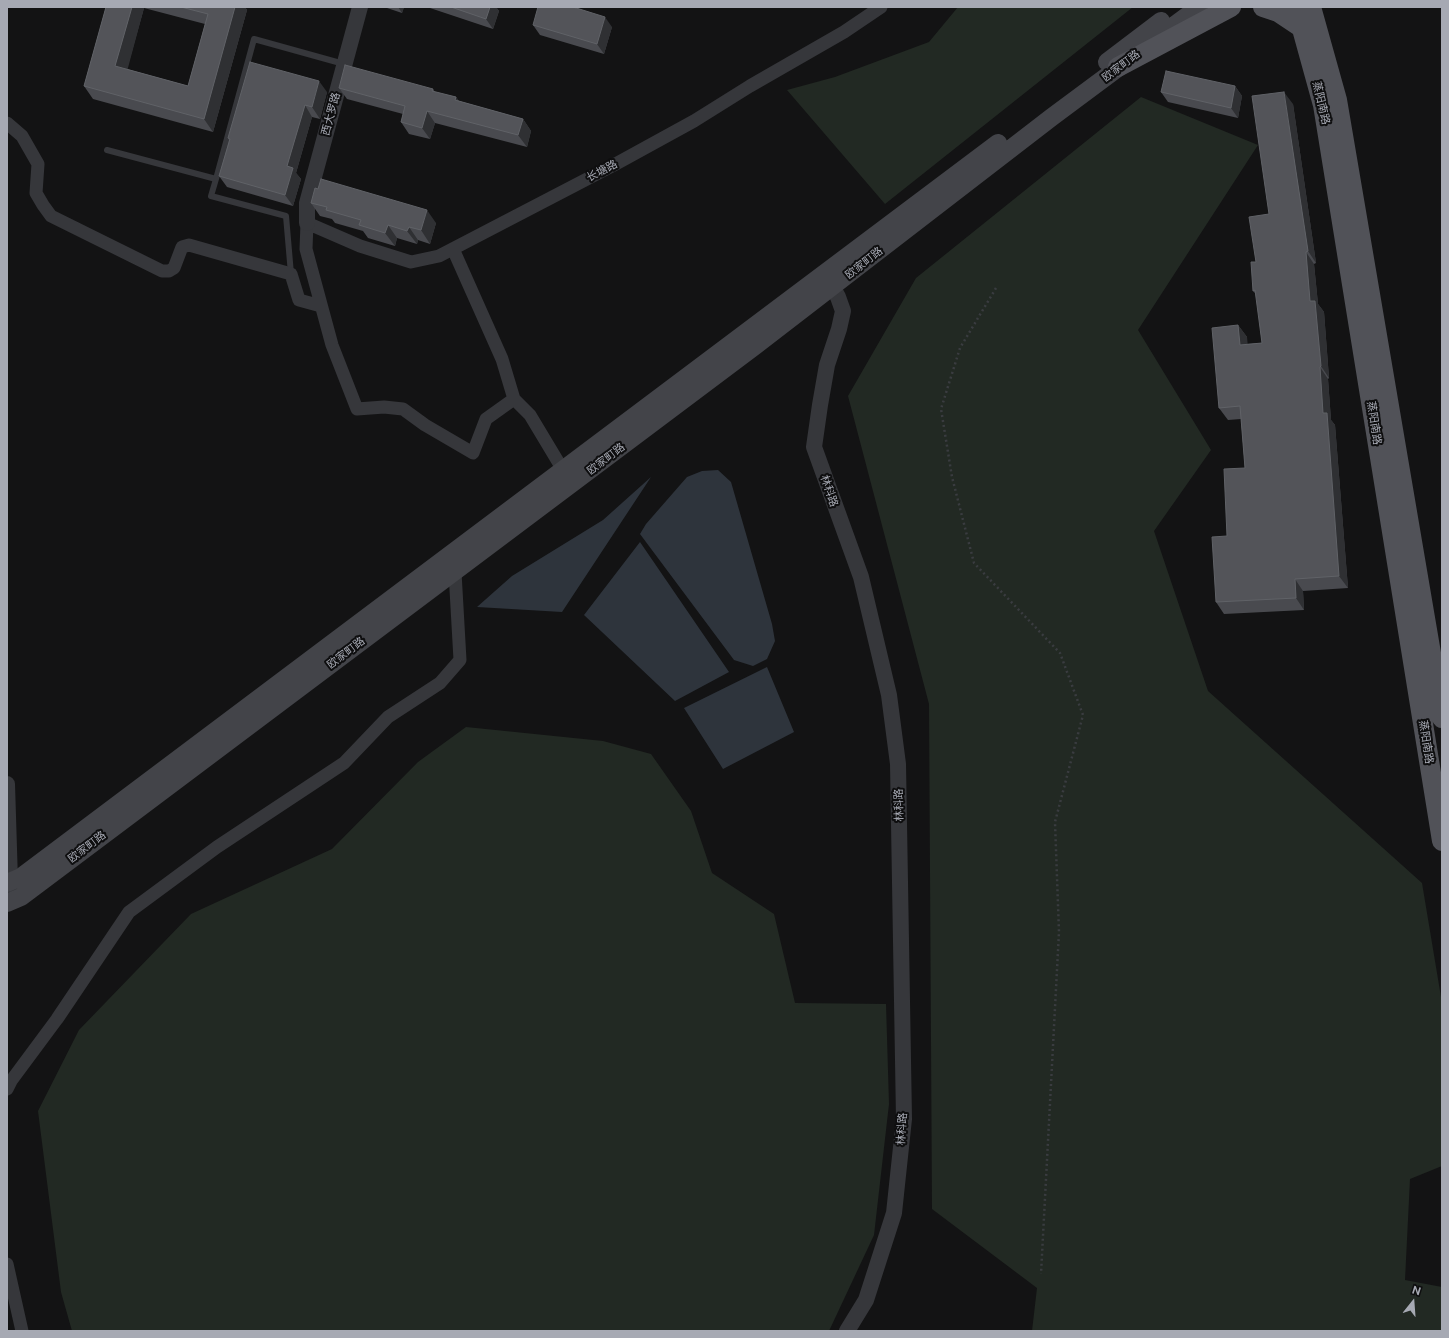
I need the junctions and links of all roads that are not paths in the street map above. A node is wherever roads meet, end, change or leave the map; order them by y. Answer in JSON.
{"nodes":[{"id":1,"x":360,"y":7,"type":"edge"},
{"id":2,"x":881,"y":7,"type":"edge"},
{"id":3,"x":1180,"y":7,"type":"edge"},
{"id":4,"x":1199,"y":7,"type":"edge"},
{"id":5,"x":1231,"y":7,"type":"edge"},
{"id":6,"x":1263,"y":7,"type":"edge"},
{"id":7,"x":1296,"y":7,"type":"edge"},
{"id":8,"x":1311,"y":7,"type":"edge"},
{"id":9,"x":1302,"y":28,"type":"junction"},
{"id":10,"x":344,"y":64,"type":"junction"},
{"id":11,"x":1118,"y":67,"type":"junction"},
{"id":12,"x":7,"y":123,"type":"edge"},
{"id":13,"x":107,"y":150,"type":"dead end"},
{"id":14,"x":216,"y":179,"type":"junction"},
{"id":15,"x":307,"y":223,"type":"junction"},
{"id":16,"x":453,"y":249,"type":"junction"},
{"id":17,"x":291,"y":274,"type":"junction"},
{"id":18,"x":833,"y":288,"type":"junction"},
{"id":19,"x":321,"y":306,"type":"junction"},
{"id":20,"x":514,"y":399,"type":"junction"},
{"id":21,"x":563,"y":470,"type":"junction"},
{"id":22,"x":455,"y":572,"type":"junction"},
{"id":23,"x":1442,"y":718,"type":"edge"},
{"id":24,"x":7,"y":784,"type":"edge"},
{"id":25,"x":1442,"y":841,"type":"edge"},
{"id":26,"x":8,"y":882,"type":"edge"},
{"id":27,"x":11,"y":902,"type":"edge"},
{"id":28,"x":7,"y":1089,"type":"edge"},
{"id":29,"x":7,"y":1264,"type":"edge"},
{"id":30,"x":22,"y":1331,"type":"edge"},
{"id":31,"x":847,"y":1331,"type":"edge"}],
"edges":[{"from":1,"to":10,"type":"street","name":"西大罗路"},
{"from":2,"to":16,"type":"street","name":"长塘路"},
{"from":3,"to":21,"type":"main road","name":"欧家町路"},
{"from":4,"to":11,"type":"main road","name":"欧家町路"},
{"from":5,"to":11,"type":"main road"},
{"from":6,"to":9,"type":"main road"},
{"from":7,"to":9,"type":"main road","name":"蒸阳南路"},
{"from":8,"to":23,"type":"main road","name":"蒸阳南路"},
{"from":9,"to":25,"type":"main road","name":"蒸阳南路"},
{"from":10,"to":14,"type":"lane"},
{"from":10,"to":15,"type":"street","name":"西大罗路"},
{"from":11,"to":18,"type":"main road","name":"欧家町路"},
{"from":12,"to":17,"type":"street"},
{"from":13,"to":14,"type":"lane"},
{"from":14,"to":17,"type":"lane"},
{"from":15,"to":16,"type":"street","name":"长塘路"},
{"from":15,"to":19,"type":"street"},
{"from":16,"to":20,"type":"street"},
{"from":17,"to":19,"type":"street"},
{"from":18,"to":22,"type":"main road","name":"欧家町路"},
{"from":18,"to":31,"type":"street","name":"林科路"},
{"from":19,"to":20,"type":"street"},
{"from":20,"to":21,"type":"street"},
{"from":21,"to":26,"type":"main road","name":"欧家町路"},
{"from":22,"to":27,"type":"main road","name":"欧家町路"},
{"from":22,"to":28,"type":"street"},
{"from":24,"to":26,"type":"street"},
{"from":26,"to":27,"type":"street"},
{"from":29,"to":30,"type":"street"}]}
